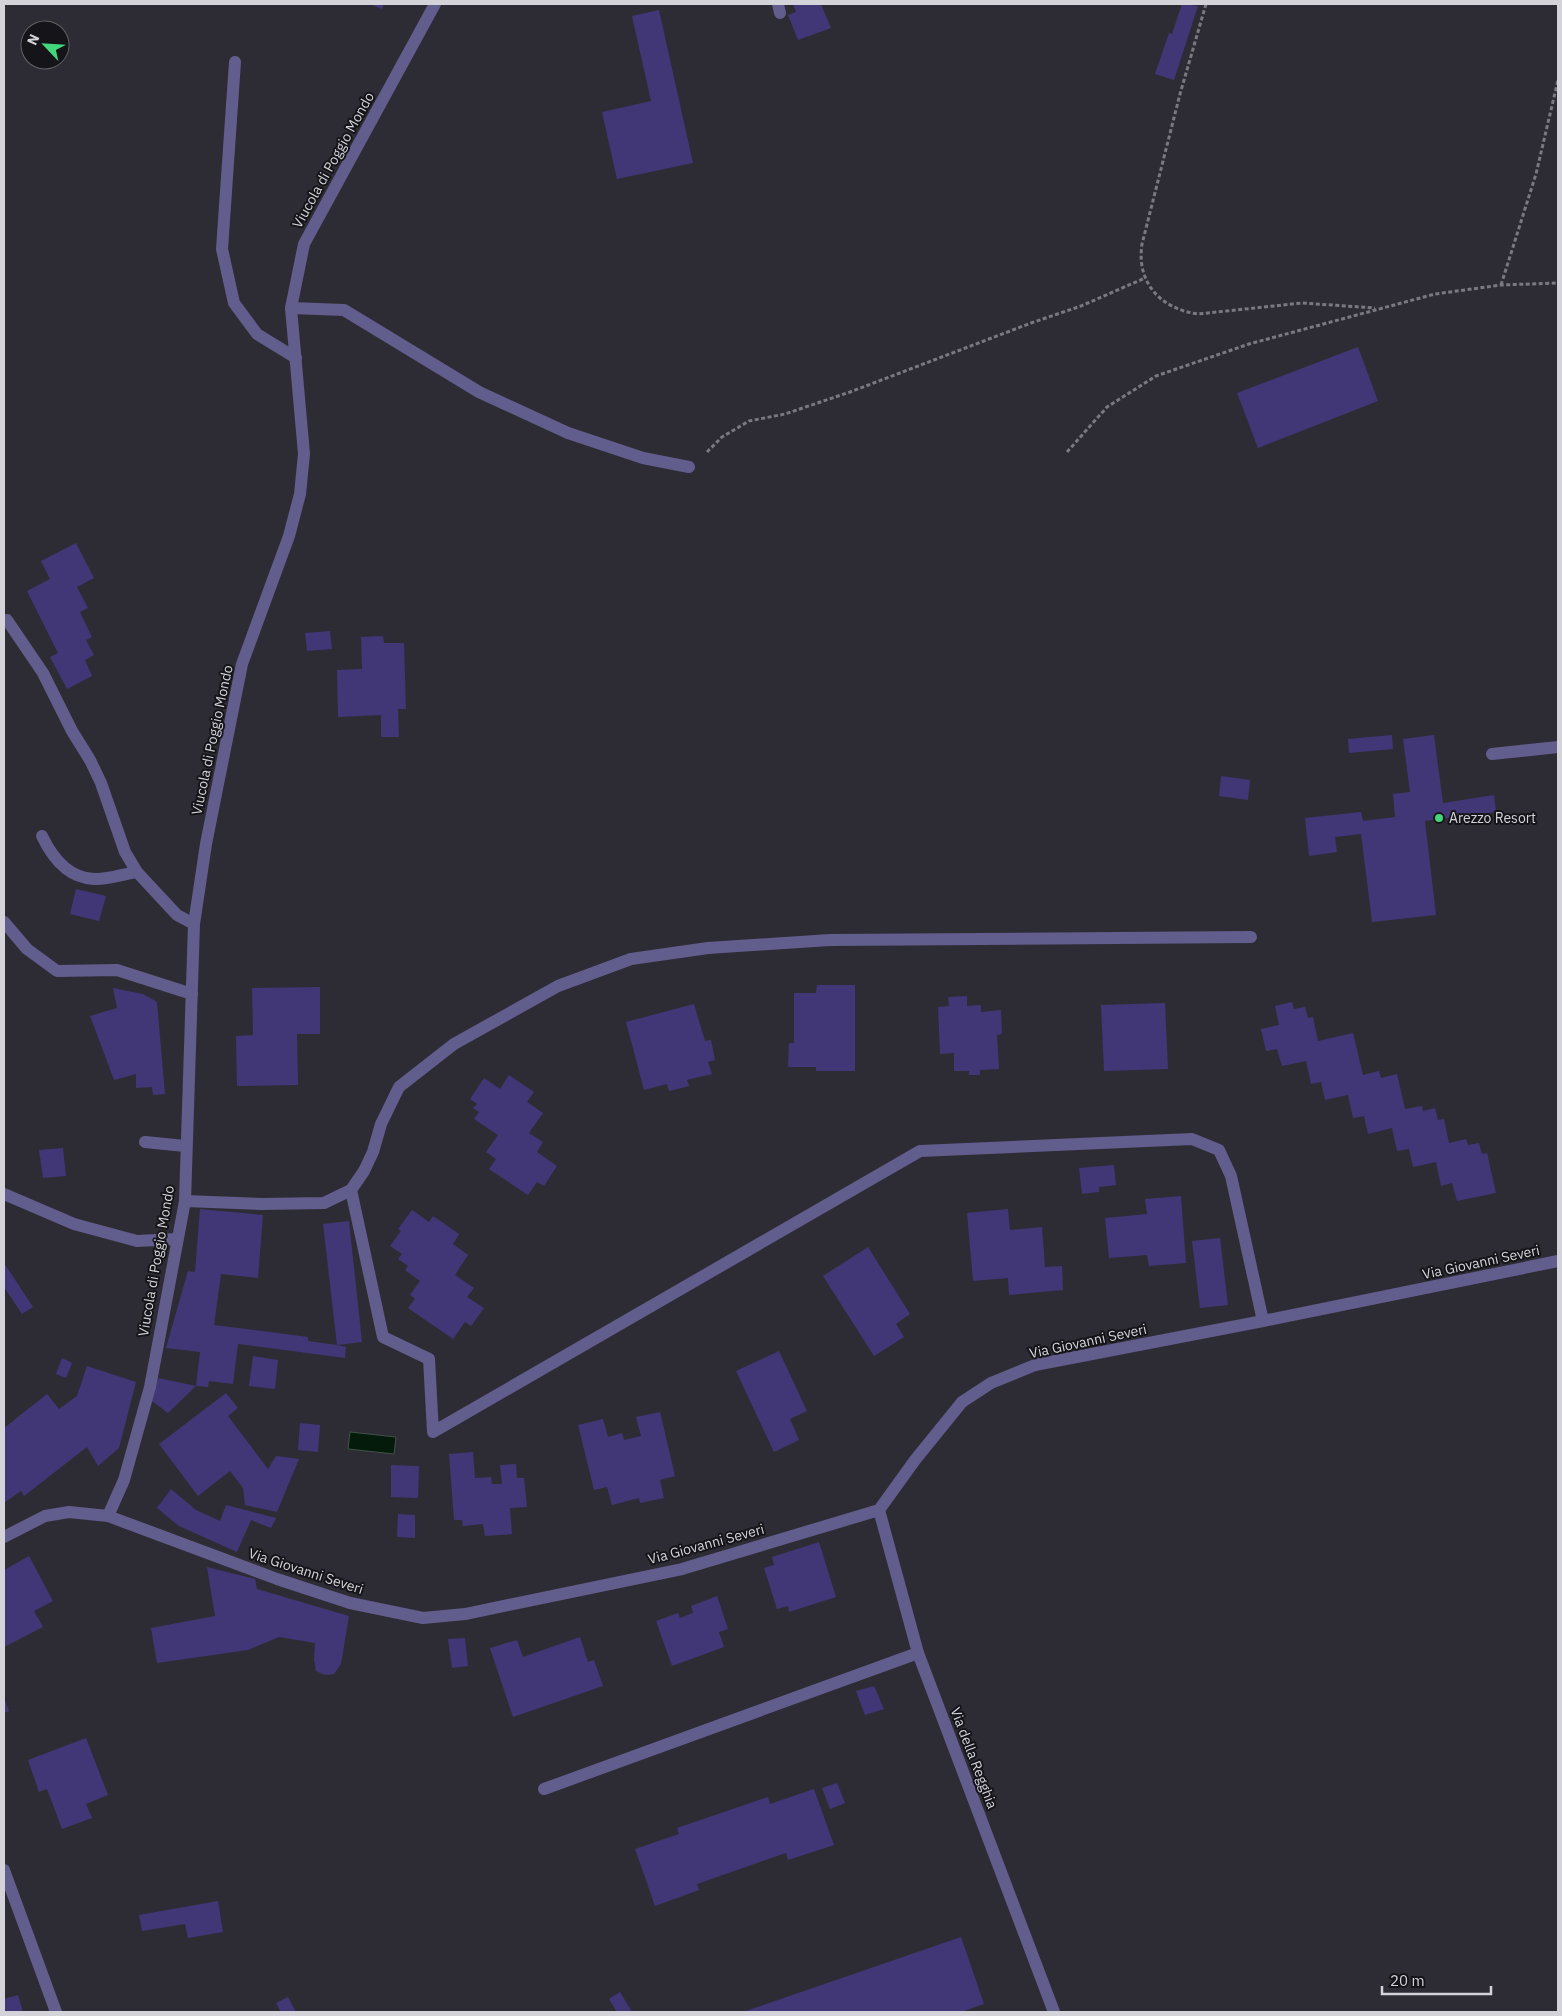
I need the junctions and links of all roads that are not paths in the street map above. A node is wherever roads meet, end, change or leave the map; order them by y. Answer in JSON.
{"nodes":[{"id":1,"x":435,"y":4,"type":"edge"},
{"id":2,"x":235,"y":62,"type":"dead end"},
{"id":3,"x":291,"y":308,"type":"junction"},
{"id":4,"x":296,"y":358,"type":"junction"},
{"id":5,"x":688,"y":467,"type":"road end"},
{"id":6,"x":7,"y":620,"type":"dead end"},
{"id":7,"x":1558,"y":747,"type":"edge"},
{"id":8,"x":1492,"y":754,"type":"dead end"},
{"id":9,"x":42,"y":836,"type":"dead end"},
{"id":10,"x":137,"y":872,"type":"junction"},
{"id":11,"x":4,"y":922,"type":"edge"},
{"id":12,"x":194,"y":924,"type":"junction"},
{"id":13,"x":1251,"y":937,"type":"dead end"},
{"id":14,"x":192,"y":994,"type":"junction"},
{"id":15,"x":144,"y":1142,"type":"dead end"},
{"id":16,"x":185,"y":1146,"type":"junction"},
{"id":17,"x":351,"y":1190,"type":"junction"},
{"id":18,"x":4,"y":1194,"type":"edge"},
{"id":19,"x":184,"y":1201,"type":"junction"},
{"id":20,"x":176,"y":1239,"type":"junction"},
{"id":21,"x":1558,"y":1261,"type":"edge"},
{"id":22,"x":1264,"y":1321,"type":"junction"},
{"id":23,"x":878,"y":1510,"type":"junction"},
{"id":24,"x":108,"y":1516,"type":"junction"},
{"id":25,"x":4,"y":1537,"type":"edge"},
{"id":26,"x":918,"y":1653,"type":"junction"},
{"id":27,"x":544,"y":1789,"type":"dead end"},
{"id":28,"x":4,"y":1870,"type":"edge"},
{"id":29,"x":56,"y":2012,"type":"edge"},
{"id":30,"x":1054,"y":2012,"type":"edge"}],
"edges":[{"from":1,"to":3,"type":"street","name":"Viucola di Poggio Mondo"},
{"from":2,"to":4,"type":"street"},
{"from":3,"to":4,"type":"street","name":"Viucola di Poggio Mondo"},
{"from":3,"to":5,"type":"street"},
{"from":4,"to":12,"type":"street","name":"Viucola di Poggio Mondo"},
{"from":6,"to":10,"type":"street"},
{"from":7,"to":8,"type":"street"},
{"from":9,"to":10,"type":"street"},
{"from":10,"to":12,"type":"street"},
{"from":11,"to":14,"type":"street"},
{"from":12,"to":14,"type":"street","name":"Viucola di Poggio Mondo"},
{"from":13,"to":17,"type":"street"},
{"from":14,"to":16,"type":"street","name":"Viucola di Poggio Mondo"},
{"from":15,"to":16,"type":"street"},
{"from":16,"to":19,"type":"street","name":"Viucola di Poggio Mondo"},
{"from":17,"to":19,"type":"street"},
{"from":17,"to":22,"type":"street"},
{"from":18,"to":20,"type":"street"},
{"from":19,"to":20,"type":"street","name":"Viucola di Poggio Mondo"},
{"from":20,"to":24,"type":"street","name":"Viucola di Poggio Mondo"},
{"from":21,"to":22,"type":"street","name":"Via Giovanni Severi"},
{"from":22,"to":23,"type":"street","name":"Via Giovanni Severi"},
{"from":23,"to":24,"type":"street","name":"Via Giovanni Severi"},
{"from":23,"to":26,"type":"street","name":"Via della Regghia"},
{"from":24,"to":25,"type":"street","name":"Via Giovanni Severi"},
{"from":26,"to":27,"type":"street"},
{"from":26,"to":30,"type":"street","name":"Via della Regghia"},
{"from":28,"to":29,"type":"street"}]}
